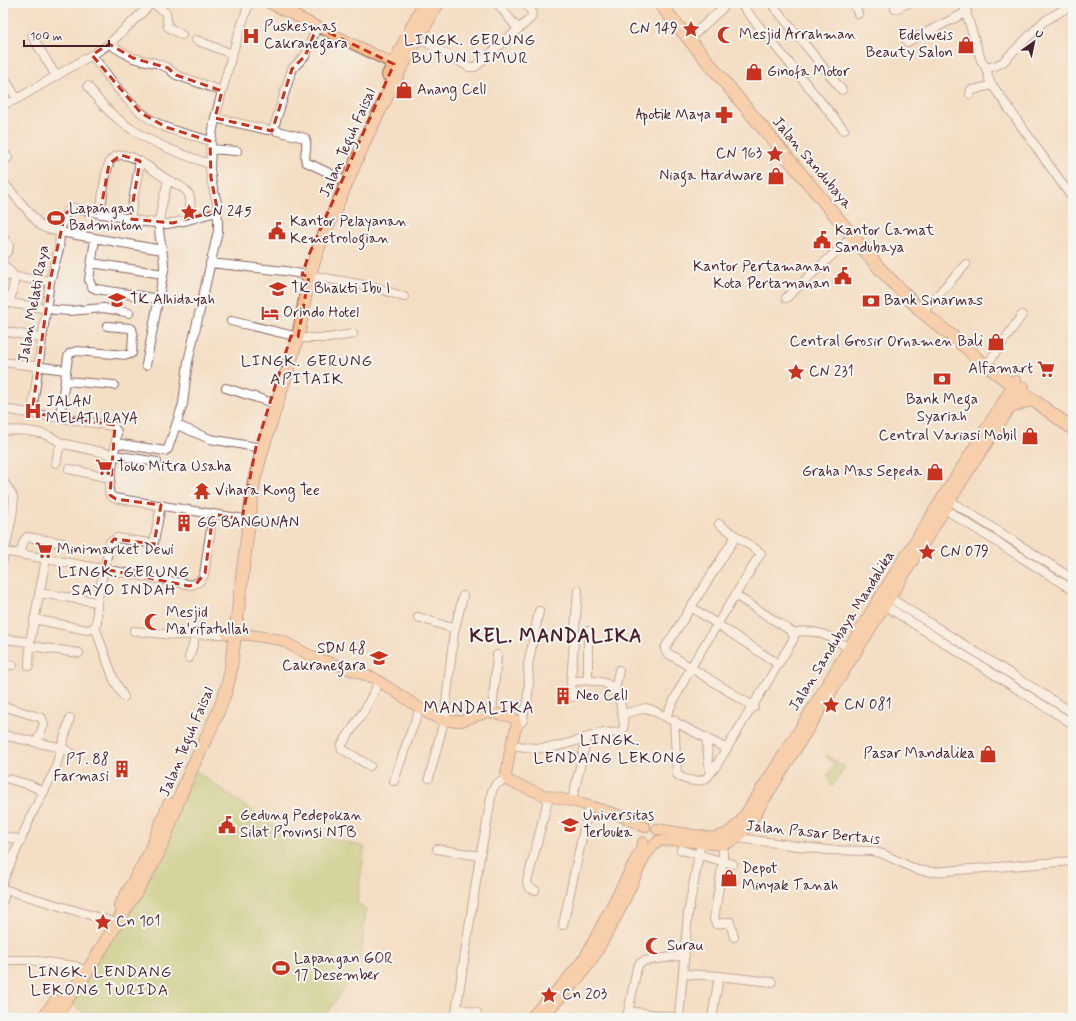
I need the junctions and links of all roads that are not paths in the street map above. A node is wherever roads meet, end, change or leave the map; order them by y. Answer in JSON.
{"nodes":[{"id":1,"x":152,"y":3,"type":"edge"},
{"id":2,"x":250,"y":3,"type":"edge"},
{"id":3,"x":269,"y":3,"type":"edge"},
{"id":4,"x":424,"y":3,"type":"edge"},
{"id":5,"x":438,"y":3,"type":"edge"},
{"id":6,"x":497,"y":3,"type":"edge"},
{"id":7,"x":525,"y":3,"type":"edge"},
{"id":8,"x":659,"y":3,"type":"edge"},
{"id":9,"x":728,"y":3,"type":"edge"},
{"id":10,"x":740,"y":3,"type":"edge"},
{"id":11,"x":854,"y":3,"type":"edge"},
{"id":12,"x":908,"y":3,"type":"edge"},
{"id":13,"x":963,"y":3,"type":"edge"},
{"id":14,"x":773,"y":4,"type":"edge"},
{"id":15,"x":1073,"y":4,"type":"edge"},
{"id":16,"x":895,"y":9,"type":"dead end"},
{"id":17,"x":967,"y":12,"type":"junction"},
{"id":18,"x":858,"y":14,"type":"dead end"},
{"id":19,"x":317,"y":26,"type":"junction"},
{"id":20,"x":518,"y":29,"type":"junction"},
{"id":21,"x":182,"y":35,"type":"dead end"},
{"id":22,"x":32,"y":36,"type":"dead end"},
{"id":23,"x":418,"y":38,"type":"junction"},
{"id":24,"x":690,"y":39,"type":"junction"},
{"id":25,"x":196,"y":40,"type":"dead end"},
{"id":26,"x":907,"y":42,"type":"dead end"},
{"id":27,"x":109,"y":44,"type":"junction"},
{"id":28,"x":232,"y":54,"type":"junction"},
{"id":29,"x":92,"y":55,"type":"junction"},
{"id":30,"x":398,"y":66,"type":"junction"},
{"id":31,"x":986,"y":68,"type":"junction"},
{"id":32,"x":3,"y":76,"type":"edge"},
{"id":33,"x":56,"y":76,"type":"junction"},
{"id":34,"x":992,"y":85,"type":"junction"},
{"id":35,"x":88,"y":86,"type":"dead end"},
{"id":36,"x":842,"y":90,"type":"dead end"},
{"id":37,"x":222,"y":91,"type":"junction"},
{"id":38,"x":970,"y":94,"type":"dead end"},
{"id":39,"x":17,"y":99,"type":"junction"},
{"id":40,"x":3,"y":105,"type":"edge"},
{"id":41,"x":216,"y":118,"type":"junction"},
{"id":42,"x":275,"y":130,"type":"junction"},
{"id":43,"x":844,"y":130,"type":"dead end"},
{"id":44,"x":211,"y":145,"type":"junction"},
{"id":45,"x":236,"y":151,"type":"dead end"},
{"id":46,"x":140,"y":161,"type":"junction"},
{"id":47,"x":210,"y":164,"type":"junction"},
{"id":48,"x":340,"y":178,"type":"junction"},
{"id":49,"x":168,"y":180,"type":"junction"},
{"id":50,"x":3,"y":182,"type":"edge"},
{"id":51,"x":1073,"y":199,"type":"edge"},
{"id":52,"x":217,"y":208,"type":"junction"},
{"id":53,"x":100,"y":214,"type":"junction"},
{"id":54,"x":130,"y":219,"type":"junction"},
{"id":55,"x":188,"y":220,"type":"junction"},
{"id":56,"x":159,"y":223,"type":"junction"},
{"id":57,"x":60,"y":232,"type":"junction"},
{"id":58,"x":3,"y":237,"type":"edge"},
{"id":59,"x":852,"y":237,"type":"junction"},
{"id":60,"x":95,"y":239,"type":"junction"},
{"id":61,"x":162,"y":250,"type":"junction"},
{"id":62,"x":3,"y":256,"type":"edge"},
{"id":63,"x":92,"y":263,"type":"junction"},
{"id":64,"x":210,"y":263,"type":"junction"},
{"id":65,"x":3,"y":264,"type":"edge"},
{"id":66,"x":966,"y":264,"type":"dead end"},
{"id":67,"x":163,"y":274,"type":"junction"},
{"id":68,"x":305,"y":275,"type":"junction"},
{"id":69,"x":14,"y":276,"type":"junction"},
{"id":70,"x":3,"y":277,"type":"edge"},
{"id":71,"x":50,"y":281,"type":"junction"},
{"id":72,"x":404,"y":297,"type":"dead end"},
{"id":73,"x":786,"y":298,"type":"dead end"},
{"id":74,"x":159,"y":299,"type":"junction"},
{"id":75,"x":6,"y":303,"type":"edge"},
{"id":76,"x":45,"y":309,"type":"junction"},
{"id":77,"x":922,"y":312,"type":"junction"},
{"id":78,"x":129,"y":313,"type":"dead end"},
{"id":79,"x":1022,"y":315,"type":"dead end"},
{"id":80,"x":231,"y":320,"type":"dead end"},
{"id":81,"x":107,"y":326,"type":"dead end"},
{"id":82,"x":3,"y":331,"type":"edge"},
{"id":83,"x":353,"y":334,"type":"dead end"},
{"id":84,"x":294,"y":336,"type":"junction"},
{"id":85,"x":42,"y":338,"type":"junction"},
{"id":86,"x":969,"y":350,"type":"junction"},
{"id":87,"x":3,"y":362,"type":"edge"},
{"id":88,"x":990,"y":362,"type":"junction"},
{"id":89,"x":146,"y":364,"type":"dead end"},
{"id":90,"x":37,"y":367,"type":"junction"},
{"id":91,"x":66,"y":370,"type":"junction"},
{"id":92,"x":65,"y":381,"type":"junction"},
{"id":93,"x":114,"y":385,"type":"dead end"},
{"id":94,"x":1019,"y":386,"type":"junction"},
{"id":95,"x":226,"y":388,"type":"dead end"},
{"id":96,"x":1035,"y":401,"type":"junction"},
{"id":97,"x":270,"y":402,"type":"junction"},
{"id":98,"x":1011,"y":407,"type":"junction"},
{"id":99,"x":3,"y":408,"type":"edge"},
{"id":100,"x":32,"y":413,"type":"junction"},
{"id":101,"x":60,"y":417,"type":"junction"},
{"id":102,"x":1073,"y":424,"type":"edge"},
{"id":103,"x":177,"y":425,"type":"junction"},
{"id":104,"x":1073,"y":429,"type":"edge"},
{"id":105,"x":3,"y":431,"type":"edge"},
{"id":106,"x":116,"y":443,"type":"junction"},
{"id":107,"x":62,"y":444,"type":"junction"},
{"id":108,"x":256,"y":447,"type":"junction"},
{"id":109,"x":114,"y":455,"type":"junction"},
{"id":110,"x":157,"y":462,"type":"dead end"},
{"id":111,"x":56,"y":463,"type":"dead end"},
{"id":112,"x":69,"y":469,"type":"dead end"},
{"id":113,"x":110,"y":478,"type":"junction"},
{"id":114,"x":3,"y":481,"type":"edge"},
{"id":115,"x":6,"y":488,"type":"edge"},
{"id":116,"x":944,"y":502,"type":"junction"},
{"id":117,"x":161,"y":505,"type":"junction"},
{"id":118,"x":213,"y":514,"type":"junction"},
{"id":119,"x":246,"y":519,"type":"junction"},
{"id":120,"x":6,"y":522,"type":"edge"},
{"id":121,"x":719,"y":524,"type":"dead end"},
{"id":122,"x":736,"y":536,"type":"junction"},
{"id":123,"x":63,"y":543,"type":"dead end"},
{"id":124,"x":4,"y":551,"type":"edge"},
{"id":125,"x":20,"y":553,"type":"junction"},
{"id":126,"x":46,"y":559,"type":"junction"},
{"id":127,"x":3,"y":560,"type":"edge"},
{"id":128,"x":104,"y":569,"type":"junction"},
{"id":129,"x":1073,"y":579,"type":"edge"},
{"id":130,"x":578,"y":590,"type":"dead end"},
{"id":131,"x":1073,"y":590,"type":"edge"},
{"id":132,"x":39,"y":593,"type":"junction"},
{"id":133,"x":463,"y":596,"type":"dead end"},
{"id":134,"x":735,"y":596,"type":"junction"},
{"id":135,"x":884,"y":599,"type":"junction"},
{"id":136,"x":98,"y":602,"type":"junction"},
{"id":137,"x":691,"y":607,"type":"junction"},
{"id":138,"x":539,"y":611,"type":"dead end"},
{"id":139,"x":418,"y":617,"type":"dead end"},
{"id":140,"x":34,"y":619,"type":"junction"},
{"id":141,"x":717,"y":624,"type":"junction"},
{"id":142,"x":95,"y":627,"type":"junction"},
{"id":143,"x":455,"y":629,"type":"junction"},
{"id":144,"x":134,"y":631,"type":"dead end"},
{"id":145,"x":588,"y":631,"type":"dead end"},
{"id":146,"x":792,"y":633,"type":"junction"},
{"id":147,"x":232,"y":634,"type":"junction"},
{"id":148,"x":194,"y":635,"type":"junction"},
{"id":149,"x":3,"y":639,"type":"edge"},
{"id":150,"x":30,"y":644,"type":"junction"},
{"id":151,"x":849,"y":648,"type":"junction"},
{"id":152,"x":79,"y":653,"type":"dead end"},
{"id":153,"x":497,"y":655,"type":"dead end"},
{"id":154,"x":188,"y":658,"type":"dead end"},
{"id":155,"x":3,"y":664,"type":"edge"},
{"id":156,"x":778,"y":664,"type":"junction"},
{"id":157,"x":13,"y":665,"type":"dead end"},
{"id":158,"x":29,"y":666,"type":"dead end"},
{"id":159,"x":691,"y":667,"type":"junction"},
{"id":160,"x":619,"y":670,"type":"dead end"},
{"id":161,"x":571,"y":680,"type":"junction"},
{"id":162,"x":588,"y":680,"type":"junction"},
{"id":163,"x":379,"y":682,"type":"junction"},
{"id":164,"x":615,"y":690,"type":"junction"},
{"id":165,"x":124,"y":697,"type":"dead end"},
{"id":166,"x":572,"y":697,"type":"dead end"},
{"id":167,"x":3,"y":706,"type":"edge"},
{"id":168,"x":754,"y":707,"type":"junction"},
{"id":169,"x":420,"y":709,"type":"junction"},
{"id":170,"x":492,"y":712,"type":"junction"},
{"id":171,"x":626,"y":713,"type":"dead end"},
{"id":172,"x":1073,"y":713,"type":"edge"},
{"id":173,"x":70,"y":718,"type":"dead end"},
{"id":174,"x":670,"y":718,"type":"junction"},
{"id":175,"x":444,"y":721,"type":"junction"},
{"id":176,"x":1073,"y":724,"type":"edge"},
{"id":177,"x":516,"y":728,"type":"junction"},
{"id":178,"x":802,"y":732,"type":"junction"},
{"id":179,"x":3,"y":735,"type":"edge"},
{"id":180,"x":587,"y":737,"type":"junction"},
{"id":181,"x":706,"y":737,"type":"junction"},
{"id":182,"x":37,"y":742,"type":"junction"},
{"id":183,"x":511,"y":745,"type":"junction"},
{"id":184,"x":62,"y":748,"type":"junction"},
{"id":185,"x":727,"y":749,"type":"junction"},
{"id":186,"x":73,"y":754,"type":"dead end"},
{"id":187,"x":370,"y":766,"type":"dead end"},
{"id":188,"x":710,"y":774,"type":"junction"},
{"id":189,"x":429,"y":778,"type":"dead end"},
{"id":190,"x":9,"y":779,"type":"dead end"},
{"id":191,"x":506,"y":780,"type":"junction"},
{"id":192,"x":394,"y":781,"type":"dead end"},
{"id":193,"x":44,"y":792,"type":"junction"},
{"id":194,"x":549,"y":796,"type":"junction"},
{"id":195,"x":762,"y":796,"type":"junction"},
{"id":196,"x":572,"y":801,"type":"junction"},
{"id":197,"x":589,"y":806,"type":"junction"},
{"id":198,"x":645,"y":827,"type":"junction"},
{"id":199,"x":657,"y":829,"type":"junction"},
{"id":200,"x":3,"y":836,"type":"edge"},
{"id":201,"x":738,"y":838,"type":"junction"},
{"id":202,"x":20,"y":840,"type":"junction"},
{"id":203,"x":643,"y":842,"type":"junction"},
{"id":204,"x":656,"y":843,"type":"junction"},
{"id":205,"x":701,"y":844,"type":"junction"},
{"id":206,"x":723,"y":845,"type":"junction"},
{"id":207,"x":437,"y":849,"type":"dead end"},
{"id":208,"x":681,"y":850,"type":"dead end"},
{"id":209,"x":480,"y":856,"type":"junction"},
{"id":210,"x":699,"y":857,"type":"junction"},
{"id":211,"x":1073,"y":861,"type":"edge"},
{"id":212,"x":722,"y":864,"type":"junction"},
{"id":213,"x":732,"y":864,"type":"dead end"},
{"id":214,"x":3,"y":881,"type":"edge"},
{"id":215,"x":5,"y":889,"type":"edge"},
{"id":216,"x":535,"y":890,"type":"dead end"},
{"id":217,"x":3,"y":900,"type":"edge"},
{"id":218,"x":114,"y":922,"type":"junction"},
{"id":219,"x":563,"y":925,"type":"dead end"},
{"id":220,"x":734,"y":937,"type":"dead end"},
{"id":221,"x":685,"y":955,"type":"junction"},
{"id":222,"x":4,"y":957,"type":"edge"},
{"id":223,"x":84,"y":970,"type":"junction"},
{"id":224,"x":683,"y":974,"type":"junction"},
{"id":225,"x":719,"y":976,"type":"junction"},
{"id":226,"x":772,"y":982,"type":"dead end"},
{"id":227,"x":457,"y":1008,"type":"junction"},
{"id":228,"x":477,"y":1013,"type":"dead end"},
{"id":229,"x":628,"y":1014,"type":"edge"},
{"id":230,"x":540,"y":1016,"type":"edge"},
{"id":231,"x":43,"y":1018,"type":"edge"},
{"id":232,"x":53,"y":1018,"type":"edge"},
{"id":233,"x":455,"y":1018,"type":"edge"},
{"id":234,"x":679,"y":1018,"type":"edge"},
{"id":235,"x":712,"y":1018,"type":"edge"}],
"edges":[{"from":1,"to":21,"type":"street"},
{"from":1,"to":27,"type":"street"},
{"from":2,"to":28,"type":"street"},
{"from":3,"to":19,"type":"main road"},
{"from":4,"to":30,"type":"highway","name":"Jalan Teguh Faisal"},
{"from":5,"to":23,"type":"highway","name":"Jalan Teguh Faisal"},
{"from":6,"to":20,"type":"street"},
{"from":7,"to":20,"type":"street"},
{"from":8,"to":24,"type":"highway","name":"Jalan Sandubaya"},
{"from":9,"to":24,"type":"street"},
{"from":10,"to":43,"type":"street"},
{"from":11,"to":18,"type":"street"},
{"from":12,"to":16,"type":"street"},
{"from":13,"to":17,"type":"street"},
{"from":14,"to":36,"type":"street"},
{"from":15,"to":31,"type":"street"},
{"from":17,"to":26,"type":"street"},
{"from":17,"to":31,"type":"street"},
{"from":19,"to":30,"type":"main road"},
{"from":19,"to":42,"type":"street"},
{"from":20,"to":23,"type":"street"},
{"from":22,"to":33,"type":"street"},
{"from":23,"to":30,"type":"highway","name":"Jalan Teguh Faisal"},
{"from":24,"to":59,"type":"highway","name":"Jalan Sandubaya"},
{"from":25,"to":28,"type":"street"},
{"from":27,"to":29,"type":"street"},
{"from":27,"to":37,"type":"street"},
{"from":28,"to":37,"type":"street"},
{"from":29,"to":33,"type":"street"},
{"from":29,"to":44,"type":"street"},
{"from":30,"to":48,"type":"highway","name":"Jalan Teguh Faisal"},
{"from":30,"to":68,"type":"highway","name":"Jalan Teguh Faisal"},
{"from":31,"to":34,"type":"street"},
{"from":32,"to":39,"type":"street"},
{"from":33,"to":39,"type":"street"},
{"from":34,"to":38,"type":"street"},
{"from":34,"to":51,"type":"street"},
{"from":35,"to":47,"type":"street"},
{"from":37,"to":41,"type":"street"},
{"from":39,"to":40,"type":"street"},
{"from":41,"to":42,"type":"street"},
{"from":41,"to":44,"type":"street"},
{"from":42,"to":48,"type":"street"},
{"from":44,"to":45,"type":"street"},
{"from":44,"to":47,"type":"street"},
{"from":46,"to":49,"type":"street"},
{"from":46,"to":53,"type":"street"},
{"from":46,"to":54,"type":"street"},
{"from":47,"to":52,"type":"street"},
{"from":48,"to":68,"type":"highway","name":"Jalan Teguh Faisal"},
{"from":49,"to":55,"type":"street"},
{"from":49,"to":56,"type":"street"},
{"from":50,"to":57,"type":"street"},
{"from":52,"to":55,"type":"street"},
{"from":52,"to":64,"type":"street"},
{"from":53,"to":54,"type":"street"},
{"from":53,"to":57,"type":"street","name":"Jalan Melati Raya"},
{"from":54,"to":56,"type":"street"},
{"from":55,"to":56,"type":"street"},
{"from":56,"to":61,"type":"street"},
{"from":57,"to":60,"type":"street"},
{"from":57,"to":71,"type":"street","name":"Jalan Melati Raya"},
{"from":58,"to":62,"type":"street"},
{"from":59,"to":73,"type":"street"},
{"from":59,"to":77,"type":"highway","name":"Jalan Sandubaya"},
{"from":60,"to":61,"type":"street"},
{"from":60,"to":63,"type":"street"},
{"from":61,"to":67,"type":"street"},
{"from":63,"to":67,"type":"street"},
{"from":63,"to":74,"type":"street"},
{"from":64,"to":68,"type":"street"},
{"from":64,"to":103,"type":"street"},
{"from":65,"to":69,"type":"street"},
{"from":66,"to":77,"type":"street"},
{"from":67,"to":74,"type":"street"},
{"from":68,"to":72,"type":"street"},
{"from":68,"to":84,"type":"highway","name":"Jalan Teguh Faisal"},
{"from":69,"to":70,"type":"street"},
{"from":69,"to":71,"type":"street"},
{"from":69,"to":75,"type":"street"},
{"from":71,"to":76,"type":"street","name":"Jalan Melati Raya"},
{"from":74,"to":89,"type":"street"},
{"from":75,"to":76,"type":"street"},
{"from":76,"to":78,"type":"street"},
{"from":76,"to":85,"type":"street","name":"Jalan Melati Raya"},
{"from":77,"to":86,"type":"highway","name":"Jalan Sandubaya"},
{"from":79,"to":88,"type":"street"},
{"from":80,"to":84,"type":"street"},
{"from":81,"to":91,"type":"street"},
{"from":82,"to":85,"type":"street"},
{"from":83,"to":84,"type":"street"},
{"from":84,"to":97,"type":"highway","name":"Jalan Teguh Faisal"},
{"from":84,"to":119,"type":"highway","name":"Jalan Teguh Faisal"},
{"from":85,"to":90,"type":"street","name":"Jalan Melati Raya"},
{"from":86,"to":88,"type":"highway","name":"Jalan Sandubaya"},
{"from":86,"to":94,"type":"highway","name":"Jalan Sandubaya"},
{"from":87,"to":90,"type":"street"},
{"from":88,"to":94,"type":"highway","name":"Jalan Sandubaya"},
{"from":90,"to":91,"type":"street"},
{"from":90,"to":100,"type":"street","name":"Jalan Melati Raya"},
{"from":91,"to":92,"type":"street"},
{"from":92,"to":93,"type":"street"},
{"from":92,"to":101,"type":"street"},
{"from":94,"to":96,"type":"highway","name":"Jalan Sandubaya"},
{"from":94,"to":98,"type":"main road"},
{"from":94,"to":102,"type":"highway","name":"Jalan Sandubaya"},
{"from":94,"to":116,"type":"main road","name":"Jalan Sandubaya Mandalika"},
{"from":95,"to":97,"type":"street"},
{"from":96,"to":98,"type":"highway"},
{"from":96,"to":104,"type":"highway","name":"Jalan Sandubaya"},
{"from":97,"to":108,"type":"highway","name":"Jalan Teguh Faisal"},
{"from":98,"to":116,"type":"main road"},
{"from":99,"to":100,"type":"street"},
{"from":100,"to":101,"type":"street"},
{"from":101,"to":106,"type":"street"},
{"from":103,"to":106,"type":"street"},
{"from":103,"to":108,"type":"street"},
{"from":105,"to":107,"type":"street"},
{"from":106,"to":109,"type":"street"},
{"from":107,"to":109,"type":"street"},
{"from":107,"to":111,"type":"street"},
{"from":108,"to":119,"type":"highway","name":"Jalan Teguh Faisal"},
{"from":109,"to":110,"type":"street"},
{"from":109,"to":113,"type":"street"},
{"from":112,"to":113,"type":"street"},
{"from":113,"to":117,"type":"street"},
{"from":114,"to":115,"type":"street"},
{"from":115,"to":120,"type":"street"},
{"from":116,"to":129,"type":"street"},
{"from":116,"to":131,"type":"street"},
{"from":116,"to":135,"type":"main road","name":"Jalan Sandubaya Mandalika"},
{"from":117,"to":118,"type":"street"},
{"from":117,"to":128,"type":"street"},
{"from":118,"to":119,"type":"street"},
{"from":118,"to":128,"type":"street"},
{"from":119,"to":147,"type":"highway","name":"Jalan Teguh Faisal"},
{"from":120,"to":124,"type":"street"},
{"from":121,"to":122,"type":"street"},
{"from":122,"to":134,"type":"street"},
{"from":122,"to":137,"type":"street"},
{"from":123,"to":125,"type":"street"},
{"from":124,"to":125,"type":"street"},
{"from":124,"to":127,"type":"street"},
{"from":125,"to":126,"type":"street"},
{"from":126,"to":128,"type":"street"},
{"from":126,"to":132,"type":"street"},
{"from":128,"to":136,"type":"street"},
{"from":130,"to":161,"type":"street"},
{"from":132,"to":136,"type":"street"},
{"from":132,"to":140,"type":"street"},
{"from":133,"to":143,"type":"street"},
{"from":134,"to":141,"type":"street"},
{"from":134,"to":146,"type":"street"},
{"from":135,"to":151,"type":"main road","name":"Jalan Sandubaya Mandalika"},
{"from":135,"to":172,"type":"street"},
{"from":135,"to":176,"type":"street"},
{"from":135,"to":178,"type":"main road"},
{"from":136,"to":142,"type":"street"},
{"from":137,"to":141,"type":"street"},
{"from":137,"to":159,"type":"street"},
{"from":138,"to":177,"type":"street"},
{"from":139,"to":143,"type":"street"},
{"from":140,"to":142,"type":"street"},
{"from":140,"to":150,"type":"street"},
{"from":141,"to":156,"type":"street"},
{"from":141,"to":159,"type":"street"},
{"from":142,"to":165,"type":"street"},
{"from":143,"to":175,"type":"street"},
{"from":144,"to":148,"type":"street"},
{"from":145,"to":162,"type":"street"},
{"from":146,"to":151,"type":"street"},
{"from":146,"to":156,"type":"street"},
{"from":147,"to":148,"type":"street"},
{"from":147,"to":163,"type":"main road"},
{"from":147,"to":218,"type":"highway","name":"Jalan Teguh Faisal"},
{"from":148,"to":154,"type":"street"},
{"from":149,"to":150,"type":"street"},
{"from":150,"to":152,"type":"street"},
{"from":150,"to":158,"type":"street"},
{"from":151,"to":178,"type":"main road","name":"Jalan Sandubaya Mandalika"},
{"from":153,"to":170,"type":"street"},
{"from":155,"to":157,"type":"street"},
{"from":156,"to":168,"type":"street"},
{"from":159,"to":168,"type":"street"},
{"from":159,"to":174,"type":"street"},
{"from":160,"to":164,"type":"street"},
{"from":161,"to":162,"type":"street"},
{"from":161,"to":166,"type":"street"},
{"from":162,"to":164,"type":"street"},
{"from":163,"to":169,"type":"main road"},
{"from":163,"to":187,"type":"street"},
{"from":164,"to":180,"type":"street"},
{"from":167,"to":182,"type":"street"},
{"from":168,"to":185,"type":"street"},
{"from":169,"to":175,"type":"main road"},
{"from":169,"to":192,"type":"street"},
{"from":170,"to":175,"type":"main road"},
{"from":170,"to":177,"type":"main road"},
{"from":171,"to":174,"type":"street"},
{"from":173,"to":184,"type":"street"},
{"from":174,"to":181,"type":"street"},
{"from":174,"to":188,"type":"street"},
{"from":175,"to":189,"type":"street"},
{"from":177,"to":183,"type":"main road"},
{"from":178,"to":195,"type":"main road","name":"Jalan Sandubaya Mandalika"},
{"from":179,"to":182,"type":"street"},
{"from":180,"to":183,"type":"street"},
{"from":180,"to":196,"type":"street"},
{"from":181,"to":185,"type":"street"},
{"from":181,"to":188,"type":"street"},
{"from":182,"to":184,"type":"street"},
{"from":183,"to":191,"type":"main road"},
{"from":184,"to":186,"type":"street"},
{"from":184,"to":193,"type":"street"},
{"from":185,"to":188,"type":"street"},
{"from":190,"to":193,"type":"street"},
{"from":191,"to":194,"type":"main road"},
{"from":191,"to":209,"type":"street"},
{"from":193,"to":202,"type":"street"},
{"from":194,"to":196,"type":"main road"},
{"from":194,"to":216,"type":"street"},
{"from":195,"to":199,"type":"main road","name":"Jalan Sandubaya Mandalika"},
{"from":195,"to":201,"type":"main road"},
{"from":196,"to":197,"type":"main road"},
{"from":197,"to":198,"type":"main road"},
{"from":197,"to":219,"type":"street"},
{"from":198,"to":199,"type":"main road"},
{"from":198,"to":203,"type":"main road"},
{"from":199,"to":204,"type":"main road"},
{"from":200,"to":202,"type":"street"},
{"from":201,"to":206,"type":"main road"},
{"from":201,"to":211,"type":"street","name":"Jalan Pasar Bertais"},
{"from":202,"to":214,"type":"street"},
{"from":203,"to":204,"type":"main road"},
{"from":203,"to":230,"type":"main road"},
{"from":204,"to":205,"type":"main road"},
{"from":204,"to":230,"type":"main road"},
{"from":205,"to":206,"type":"main road"},
{"from":205,"to":210,"type":"street"},
{"from":206,"to":212,"type":"street"},
{"from":207,"to":209,"type":"street"},
{"from":208,"to":210,"type":"street"},
{"from":209,"to":227,"type":"street"},
{"from":210,"to":212,"type":"street"},
{"from":210,"to":221,"type":"street"},
{"from":212,"to":213,"type":"street"},
{"from":212,"to":220,"type":"street"},
{"from":215,"to":217,"type":"street"},
{"from":215,"to":218,"type":"street"},
{"from":218,"to":223,"type":"highway","name":"Jalan Teguh Faisal"},
{"from":221,"to":224,"type":"street"},
{"from":221,"to":229,"type":"street"},
{"from":222,"to":223,"type":"street"},
{"from":223,"to":231,"type":"highway","name":"Jalan Teguh Faisal"},
{"from":223,"to":232,"type":"highway","name":"Jalan Teguh Faisal"},
{"from":224,"to":225,"type":"street"},
{"from":224,"to":234,"type":"street"},
{"from":225,"to":226,"type":"street"},
{"from":225,"to":235,"type":"street"},
{"from":227,"to":228,"type":"street"},
{"from":227,"to":233,"type":"street"},
{"from":229,"to":234,"type":"street"}]}
